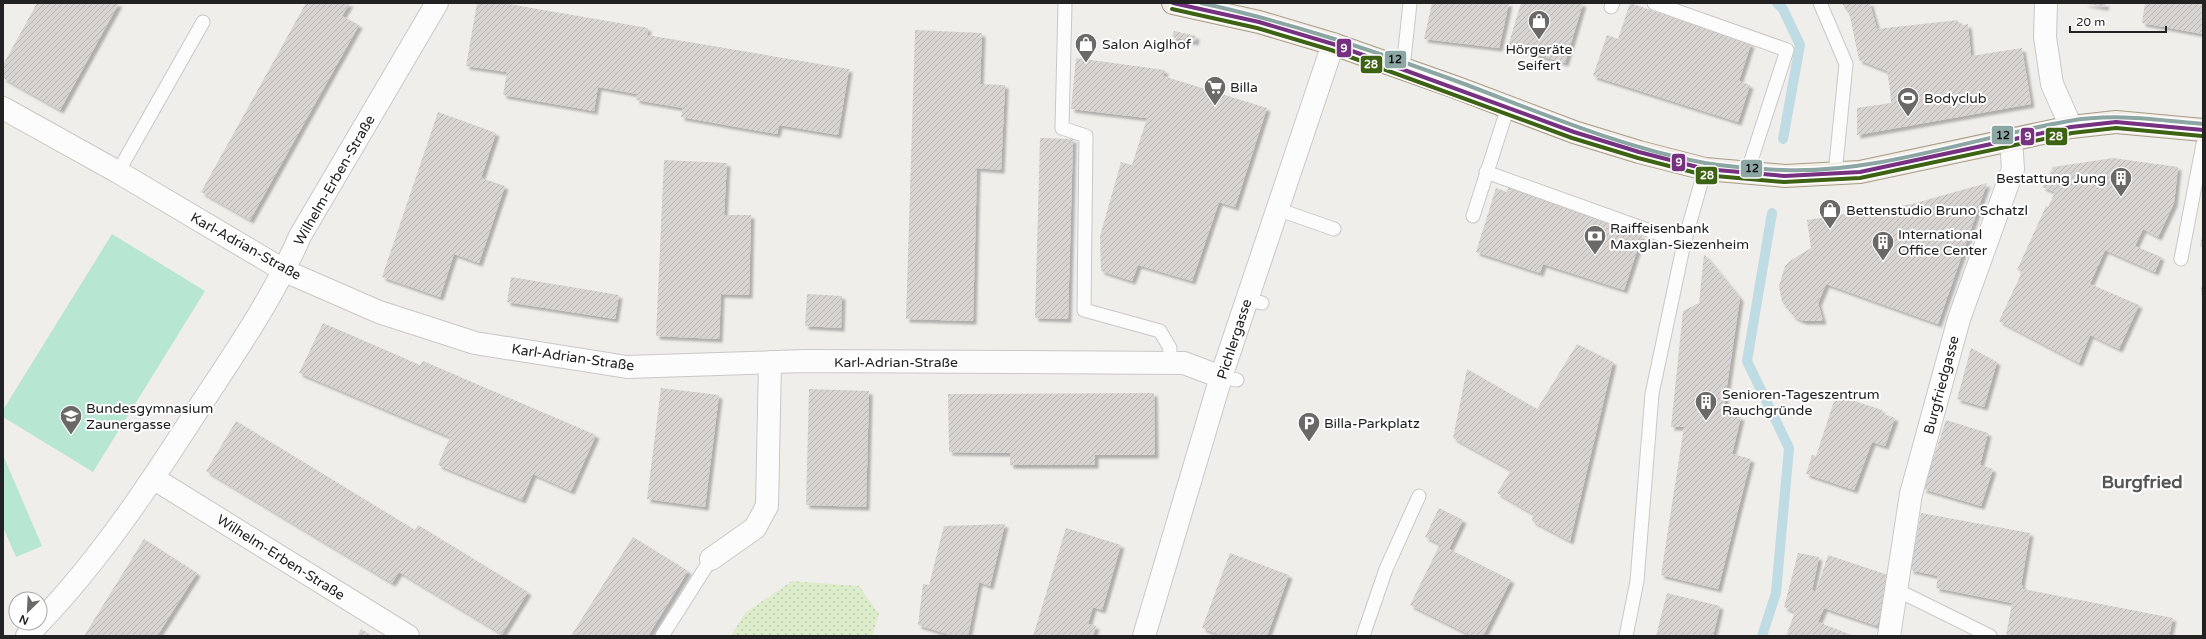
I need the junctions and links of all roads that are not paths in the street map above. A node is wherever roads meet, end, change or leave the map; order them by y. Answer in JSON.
{"nodes":[{"id":1,"x":437,"y":3,"type":"edge"},
{"id":2,"x":1065,"y":3,"type":"edge"},
{"id":3,"x":1173,"y":3,"type":"edge"},
{"id":4,"x":1410,"y":3,"type":"edge"},
{"id":5,"x":1654,"y":3,"type":"edge"},
{"id":6,"x":1820,"y":3,"type":"edge"},
{"id":7,"x":2046,"y":3,"type":"edge"},
{"id":8,"x":203,"y":22,"type":"dead end"},
{"id":9,"x":1333,"y":44,"type":"junction"},
{"id":10,"x":1403,"y":69,"type":"junction"},
{"id":11,"x":1508,"y":107,"type":"junction"},
{"id":12,"x":3,"y":108,"type":"edge"},
{"id":13,"x":2071,"y":127,"type":"junction"},
{"id":14,"x":2203,"y":130,"type":"edge"},
{"id":15,"x":2011,"y":139,"type":"junction"},
{"id":16,"x":2203,"y":144,"type":"edge"},
{"id":17,"x":1705,"y":169,"type":"junction"},
{"id":18,"x":118,"y":172,"type":"junction"},
{"id":19,"x":1486,"y":172,"type":"junction"},
{"id":20,"x":1747,"y":173,"type":"junction"},
{"id":21,"x":1835,"y":174,"type":"junction"},
{"id":22,"x":1277,"y":209,"type":"junction"},
{"id":23,"x":1473,"y":216,"type":"dead end"},
{"id":24,"x":1334,"y":229,"type":"dead end"},
{"id":25,"x":1684,"y":243,"type":"junction"},
{"id":26,"x":2181,"y":259,"type":"dead end"},
{"id":27,"x":285,"y":271,"type":"junction"},
{"id":28,"x":770,"y":362,"type":"junction"},
{"id":29,"x":1169,"y":363,"type":"junction"},
{"id":30,"x":1229,"y":379,"type":"junction"},
{"id":31,"x":153,"y":478,"type":"junction"},
{"id":32,"x":1419,"y":496,"type":"dead end"},
{"id":33,"x":711,"y":559,"type":"joint"},
{"id":34,"x":1897,"y":590,"type":"junction"},
{"id":35,"x":48,"y":613,"type":"edge"},
{"id":36,"x":408,"y":636,"type":"edge"},
{"id":37,"x":662,"y":636,"type":"edge"},
{"id":38,"x":1144,"y":636,"type":"edge"},
{"id":39,"x":1363,"y":636,"type":"edge"},
{"id":40,"x":1626,"y":636,"type":"edge"},
{"id":41,"x":1889,"y":636,"type":"edge"},
{"id":42,"x":1990,"y":636,"type":"edge"}],
"edges":[{"from":1,"to":27,"type":"street","name":"Wilhelm-Erben-Straße"},
{"from":2,"to":29,"type":"lane"},
{"from":3,"to":9,"type":"main road"},
{"from":4,"to":10,"type":"lane"},
{"from":5,"to":20,"type":"lane"},
{"from":6,"to":21,"type":"lane"},
{"from":7,"to":13,"type":"street"},
{"from":8,"to":18,"type":"lane"},
{"from":9,"to":10,"type":"main road"},
{"from":9,"to":22,"type":"street","name":"Pichlergasse"},
{"from":10,"to":11,"type":"main road"},
{"from":11,"to":17,"type":"main road"},
{"from":11,"to":19,"type":"lane"},
{"from":12,"to":18,"type":"street","name":"Karl-Adrian-Straße"},
{"from":13,"to":14,"type":"main road"},
{"from":13,"to":15,"type":"main road"},
{"from":15,"to":21,"type":"main road"},
{"from":15,"to":34,"type":"street","name":"Burgfriedgasse"},
{"from":16,"to":26,"type":"lane"},
{"from":17,"to":20,"type":"main road"},
{"from":17,"to":25,"type":"lane"},
{"from":18,"to":27,"type":"street","name":"Karl-Adrian-Straße"},
{"from":19,"to":23,"type":"lane"},
{"from":19,"to":25,"type":"lane"},
{"from":20,"to":21,"type":"main road"},
{"from":22,"to":24,"type":"lane"},
{"from":22,"to":30,"type":"street","name":"Pichlergasse"},
{"from":25,"to":40,"type":"lane"},
{"from":27,"to":28,"type":"street","name":"Karl-Adrian-Straße"},
{"from":27,"to":31,"type":"street","name":"Wilhelm-Erben-Straße"},
{"from":28,"to":29,"type":"street","name":"Karl-Adrian-Straße"},
{"from":28,"to":33,"type":"street"},
{"from":29,"to":30,"type":"street","name":"Karl-Adrian-Straße"},
{"from":30,"to":38,"type":"street","name":"Pichlergasse"},
{"from":31,"to":35,"type":"street","name":"Wilhelm-Erben-Straße"},
{"from":31,"to":36,"type":"street","name":"Wilhelm-Erben-Straße"},
{"from":32,"to":39,"type":"lane"},
{"from":33,"to":37,"type":"lane"},
{"from":34,"to":41,"type":"street","name":"Burgfriedgasse"},
{"from":34,"to":42,"type":"lane"}]}
